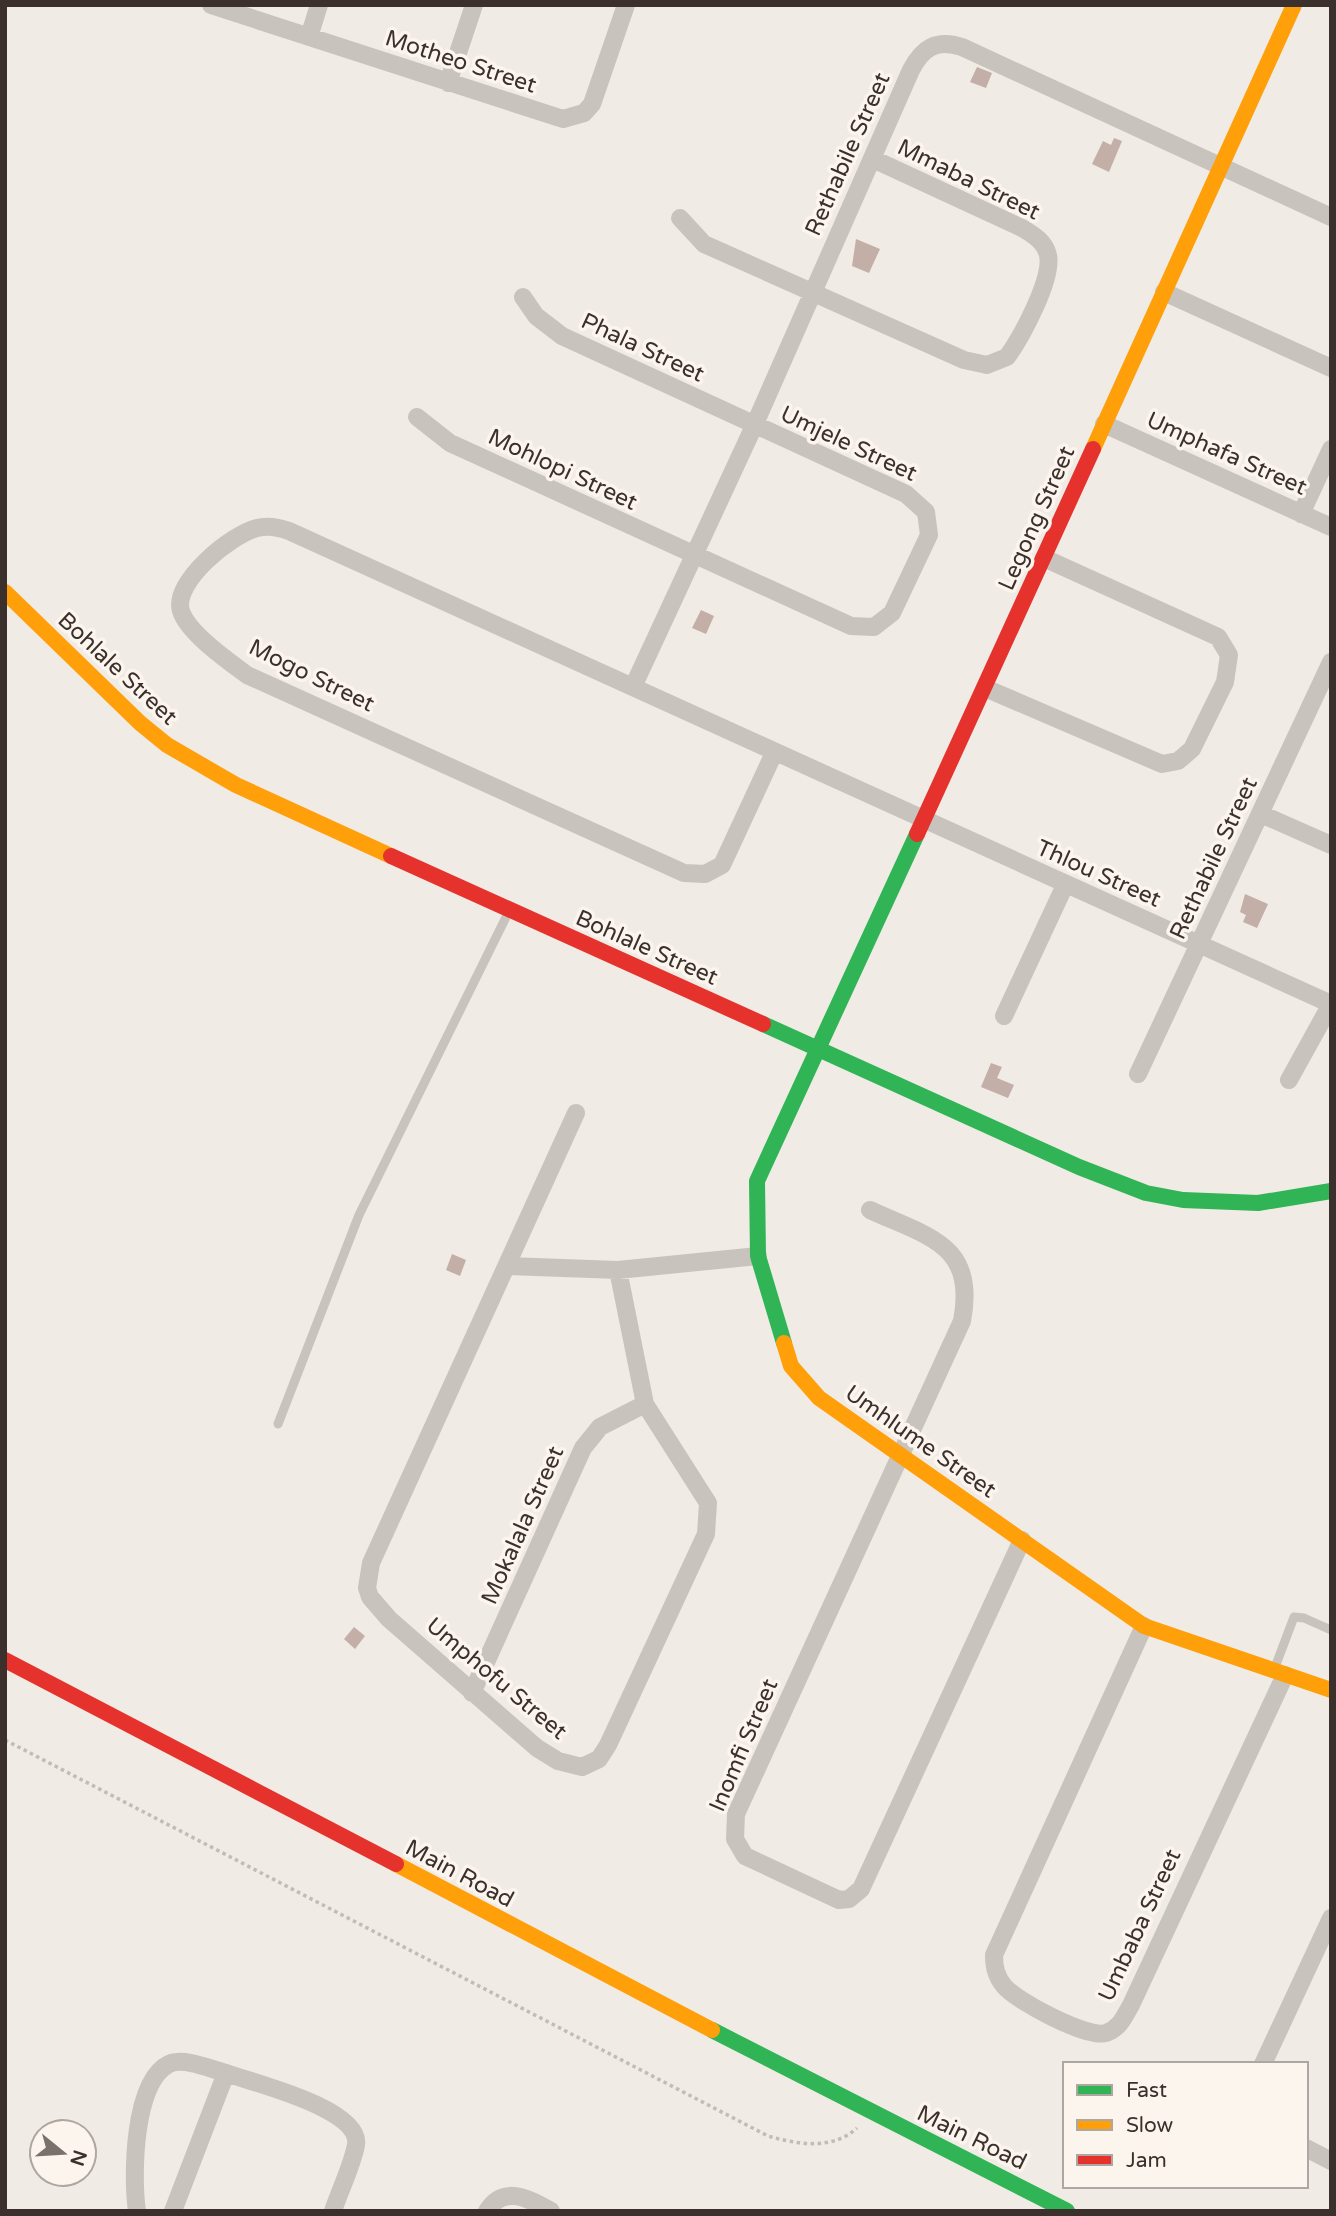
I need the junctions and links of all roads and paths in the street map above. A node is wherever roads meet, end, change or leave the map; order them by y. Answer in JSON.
{"nodes":[{"id":1,"x":211,"y":5,"type":"edge"},
{"id":2,"x":319,"y":5,"type":"edge"},
{"id":3,"x":474,"y":5,"type":"edge"},
{"id":4,"x":626,"y":5,"type":"edge"},
{"id":5,"x":1294,"y":5,"type":"edge"},
{"id":6,"x":309,"y":37,"type":"junction"},
{"id":7,"x":448,"y":83,"type":"junction"},
{"id":8,"x":873,"y":159,"type":"junction"},
{"id":9,"x":1224,"y":165,"type":"junction"},
{"id":10,"x":1331,"y":217,"type":"edge"},
{"id":11,"x":680,"y":218,"type":"dead end"},
{"id":12,"x":1164,"y":292,"type":"junction"},
{"id":13,"x":811,"y":293,"type":"junction"},
{"id":14,"x":523,"y":297,"type":"dead end"},
{"id":15,"x":1331,"y":368,"type":"edge"},
{"id":16,"x":417,"y":417,"type":"dead end"},
{"id":17,"x":1104,"y":424,"type":"junction"},
{"id":18,"x":754,"y":425,"type":"junction"},
{"id":19,"x":1331,"y":449,"type":"edge"},
{"id":20,"x":1301,"y":514,"type":"junction"},
{"id":21,"x":1331,"y":527,"type":"edge"},
{"id":22,"x":693,"y":556,"type":"junction"},
{"id":23,"x":1044,"y":558,"type":"junction"},
{"id":24,"x":5,"y":592,"type":"edge"},
{"id":25,"x":1331,"y":662,"type":"edge"},
{"id":26,"x":1326,"y":685,"type":"edge"},
{"id":27,"x":633,"y":687,"type":"junction"},
{"id":28,"x":985,"y":688,"type":"junction"},
{"id":29,"x":774,"y":753,"type":"junction"},
{"id":30,"x":1261,"y":814,"type":"junction"},
{"id":31,"x":924,"y":820,"type":"junction"},
{"id":32,"x":1331,"y":845,"type":"edge"},
{"id":33,"x":1065,"y":885,"type":"junction"},
{"id":34,"x":510,"y":910,"type":"junction"},
{"id":35,"x":1199,"y":945,"type":"junction"},
{"id":36,"x":1331,"y":1004,"type":"edge"},
{"id":37,"x":1004,"y":1016,"type":"dead end"},
{"id":38,"x":817,"y":1049,"type":"junction"},
{"id":39,"x":1138,"y":1074,"type":"dead end"},
{"id":40,"x":1289,"y":1080,"type":"dead end"},
{"id":41,"x":576,"y":1114,"type":"dead end"},
{"id":42,"x":1331,"y":1191,"type":"edge"},
{"id":43,"x":870,"y":1210,"type":"dead end"},
{"id":44,"x":758,"y":1256,"type":"junction"},
{"id":45,"x":507,"y":1266,"type":"junction"},
{"id":46,"x":618,"y":1270,"type":"junction"},
{"id":47,"x":645,"y":1404,"type":"junction"},
{"id":48,"x":278,"y":1424,"type":"dead end"},
{"id":49,"x":900,"y":1454,"type":"junction"},
{"id":50,"x":1022,"y":1540,"type":"junction"},
{"id":51,"x":1144,"y":1626,"type":"junction"},
{"id":52,"x":1331,"y":1630,"type":"edge"},
{"id":53,"x":5,"y":1660,"type":"edge"},
{"id":54,"x":1279,"y":1673,"type":"junction"},
{"id":55,"x":1331,"y":1690,"type":"edge"},
{"id":56,"x":472,"y":1693,"type":"junction"},
{"id":57,"x":5,"y":1740,"type":"edge"},
{"id":58,"x":1331,"y":1918,"type":"edge"},
{"id":59,"x":1265,"y":2062,"type":"edge"},
{"id":60,"x":226,"y":2073,"type":"junction"},
{"id":61,"x":872,"y":2113,"type":"junction"},
{"id":62,"x":895,"y":2125,"type":"junction"},
{"id":63,"x":1308,"y":2149,"type":"edge"},
{"id":64,"x":1331,"y":2161,"type":"edge"},
{"id":65,"x":1015,"y":2204,"type":"dead end"},
{"id":66,"x":137,"y":2211,"type":"edge"},
{"id":67,"x":173,"y":2211,"type":"edge"},
{"id":68,"x":333,"y":2211,"type":"edge"},
{"id":69,"x":486,"y":2211,"type":"edge"},
{"id":70,"x":551,"y":2211,"type":"edge"},
{"id":71,"x":1067,"y":2211,"type":"edge"}],
"edges":[{"from":1,"to":6,"type":"street","name":"Motheo Street"},
{"from":2,"to":6,"type":"street"},
{"from":3,"to":7,"type":"street"},
{"from":4,"to":7,"type":"street","name":"Motheo Street"},
{"from":5,"to":9,"type":"street","name":"Legong Street"},
{"from":6,"to":7,"type":"street","name":"Motheo Street"},
{"from":8,"to":9,"type":"street","name":"Rethabile Street"},
{"from":8,"to":13,"type":"street","name":"Rethabile Street"},
{"from":8,"to":13,"type":"street","name":"Mmaba Street"},
{"from":9,"to":10,"type":"street","name":"Rethabile Street"},
{"from":9,"to":12,"type":"street","name":"Legong Street"},
{"from":11,"to":13,"type":"street"},
{"from":12,"to":15,"type":"street"},
{"from":12,"to":17,"type":"street","name":"Legong Street"},
{"from":13,"to":18,"type":"street","name":"Rethabile Street"},
{"from":14,"to":18,"type":"street","name":"Phala Street"},
{"from":16,"to":22,"type":"street","name":"Mohlopi Street"},
{"from":17,"to":20,"type":"street","name":"Umphafa Street"},
{"from":17,"to":23,"type":"street","name":"Legong Street"},
{"from":18,"to":22,"type":"street","name":"Rethabile Street"},
{"from":18,"to":22,"type":"street","name":"Umjele Street"},
{"from":19,"to":20,"type":"street"},
{"from":20,"to":21,"type":"street","name":"Umphafa Street"},
{"from":22,"to":27,"type":"street","name":"Rethabile Street"},
{"from":23,"to":28,"type":"street","name":"Legong Street"},
{"from":23,"to":28,"type":"street"},
{"from":24,"to":34,"type":"street","name":"Bohlale Street"},
{"from":25,"to":26,"type":"street","name":"Rethabile Street"},
{"from":26,"to":30,"type":"street","name":"Rethabile Street"},
{"from":27,"to":29,"type":"street","name":"Mogo Street"},
{"from":27,"to":29,"type":"street","name":"Mogo Street"},
{"from":28,"to":31,"type":"street","name":"Legong Street"},
{"from":29,"to":31,"type":"street","name":"Mogo Street"},
{"from":30,"to":32,"type":"street"},
{"from":30,"to":35,"type":"street","name":"Rethabile Street"},
{"from":31,"to":33,"type":"street","name":"Thlou Street"},
{"from":31,"to":38,"type":"street","name":"Legong Street"},
{"from":33,"to":35,"type":"street","name":"Thlou Street"},
{"from":33,"to":37,"type":"street"},
{"from":34,"to":38,"type":"street","name":"Bohlale Street"},
{"from":34,"to":48,"type":"lane"},
{"from":35,"to":36,"type":"street","name":"Thlou Street"},
{"from":35,"to":39,"type":"street","name":"Rethabile Street"},
{"from":36,"to":40,"type":"street"},
{"from":38,"to":42,"type":"street","name":"Bohlale Street"},
{"from":38,"to":44,"type":"street","name":"Umhlume Street"},
{"from":41,"to":45,"type":"street","name":"Umphofu Street"},
{"from":43,"to":49,"type":"street"},
{"from":44,"to":46,"type":"street"},
{"from":44,"to":49,"type":"street","name":"Umhlume Street"},
{"from":45,"to":46,"type":"street"},
{"from":45,"to":56,"type":"street","name":"Umphofu Street"},
{"from":46,"to":47,"type":"street","name":"Umphofu Street"},
{"from":47,"to":56,"type":"street","name":"Mokalala Street"},
{"from":47,"to":56,"type":"street","name":"Umphofu Street"},
{"from":49,"to":50,"type":"street","name":"Umhlume Street"},
{"from":49,"to":50,"type":"street","name":"Inomfi Street"},
{"from":50,"to":51,"type":"street","name":"Umhlume Street"},
{"from":51,"to":54,"type":"street","name":"Umhlume Street"},
{"from":51,"to":54,"type":"street","name":"Umbaba Street"},
{"from":52,"to":54,"type":"lane"},
{"from":53,"to":61,"type":"street","name":"Main Road"},
{"from":54,"to":55,"type":"street","name":"Umhlume Street"},
{"from":57,"to":61,"type":"path"},
{"from":58,"to":59,"type":"street"},
{"from":60,"to":66,"type":"street"},
{"from":60,"to":67,"type":"street"},
{"from":60,"to":68,"type":"street"},
{"from":61,"to":62,"type":"street","name":"Main Road"},
{"from":62,"to":65,"type":"street","name":"Main Road"},
{"from":62,"to":71,"type":"street","name":"Main Road"},
{"from":63,"to":64,"type":"street"},
{"from":69,"to":70,"type":"street"}]}
